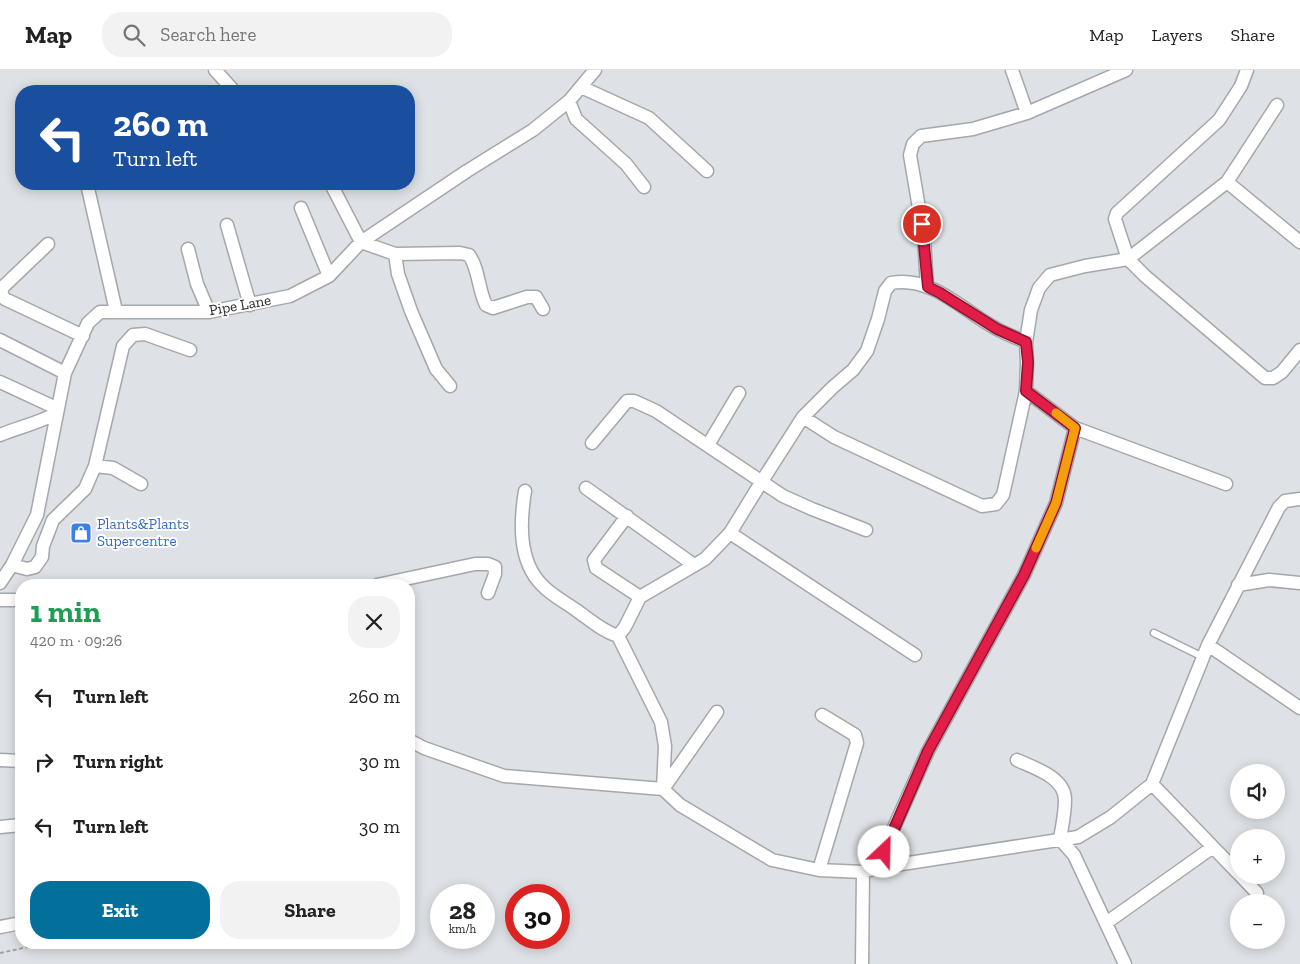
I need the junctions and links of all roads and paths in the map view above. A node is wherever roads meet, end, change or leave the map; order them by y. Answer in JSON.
{"nodes":[{"id":1,"x":215,"y":70,"type":"edge"},
{"id":2,"x":595,"y":70,"type":"edge"},
{"id":3,"x":1012,"y":70,"type":"edge"},
{"id":4,"x":1126,"y":70,"type":"edge"},
{"id":5,"x":1247,"y":70,"type":"edge"},
{"id":6,"x":229,"y":85,"type":"edge"},
{"id":7,"x":581,"y":87,"type":"junction"},
{"id":8,"x":569,"y":101,"type":"junction"},
{"id":9,"x":1277,"y":105,"type":"dead end"},
{"id":10,"x":1027,"y":113,"type":"junction"},
{"id":11,"x":707,"y":171,"type":"dead end"},
{"id":12,"x":1227,"y":182,"type":"junction"},
{"id":13,"x":644,"y":188,"type":"dead end"},
{"id":14,"x":88,"y":190,"type":"edge"},
{"id":15,"x":334,"y":190,"type":"edge"},
{"id":16,"x":301,"y":208,"type":"dead end"},
{"id":17,"x":227,"y":225,"type":"dead end"},
{"id":18,"x":361,"y":242,"type":"junction"},
{"id":19,"x":1300,"y":242,"type":"edge"},
{"id":20,"x":48,"y":244,"type":"dead end"},
{"id":21,"x":188,"y":249,"type":"dead end"},
{"id":22,"x":395,"y":254,"type":"junction"},
{"id":23,"x":1128,"y":259,"type":"junction"},
{"id":24,"x":329,"y":276,"type":"junction"},
{"id":25,"x":928,"y":287,"type":"junction"},
{"id":26,"x":250,"y":305,"type":"junction"},
{"id":27,"x":544,"y":309,"type":"dead end"},
{"id":28,"x":116,"y":311,"type":"junction"},
{"id":29,"x":209,"y":312,"type":"junction"},
{"id":30,"x":83,"y":336,"type":"junction"},
{"id":31,"x":0,"y":340,"type":"edge"},
{"id":32,"x":1026,"y":342,"type":"junction"},
{"id":33,"x":190,"y":350,"type":"dead end"},
{"id":34,"x":1300,"y":350,"type":"edge"},
{"id":35,"x":65,"y":373,"type":"junction"},
{"id":36,"x":0,"y":382,"type":"edge"},
{"id":37,"x":450,"y":386,"type":"dead end"},
{"id":38,"x":1026,"y":391,"type":"junction"},
{"id":39,"x":739,"y":393,"type":"dead end"},
{"id":40,"x":57,"y":413,"type":"junction"},
{"id":41,"x":804,"y":417,"type":"junction"},
{"id":42,"x":1075,"y":428,"type":"junction"},
{"id":43,"x":0,"y":435,"type":"edge"},
{"id":44,"x":592,"y":443,"type":"dead end"},
{"id":45,"x":708,"y":445,"type":"junction"},
{"id":46,"x":95,"y":466,"type":"junction"},
{"id":47,"x":762,"y":480,"type":"junction"},
{"id":48,"x":141,"y":484,"type":"dead end"},
{"id":49,"x":1226,"y":484,"type":"dead end"},
{"id":50,"x":586,"y":488,"type":"dead end"},
{"id":51,"x":525,"y":491,"type":"dead end"},
{"id":52,"x":1300,"y":499,"type":"edge"},
{"id":53,"x":627,"y":516,"type":"junction"},
{"id":54,"x":866,"y":530,"type":"dead end"},
{"id":55,"x":730,"y":533,"type":"junction"},
{"id":56,"x":12,"y":565,"type":"junction"},
{"id":57,"x":694,"y":565,"type":"junction"},
{"id":58,"x":406,"y":579,"type":"edge"},
{"id":59,"x":0,"y":583,"type":"edge"},
{"id":60,"x":1300,"y":583,"type":"edge"},
{"id":61,"x":1238,"y":585,"type":"junction"},
{"id":62,"x":488,"y":593,"type":"dead end"},
{"id":63,"x":640,"y":597,"type":"junction"},
{"id":64,"x":0,"y":600,"type":"edge"},
{"id":65,"x":15,"y":600,"type":"edge"},
{"id":66,"x":1154,"y":633,"type":"dead end"},
{"id":67,"x":618,"y":636,"type":"junction"},
{"id":68,"x":1206,"y":651,"type":"junction"},
{"id":69,"x":915,"y":655,"type":"dead end"},
{"id":70,"x":1300,"y":708,"type":"edge"},
{"id":71,"x":717,"y":712,"type":"dead end"},
{"id":72,"x":822,"y":715,"type":"dead end"},
{"id":73,"x":415,"y":743,"type":"edge"},
{"id":74,"x":0,"y":760,"type":"edge"},
{"id":75,"x":1017,"y":760,"type":"dead end"},
{"id":76,"x":15,"y":761,"type":"edge"},
{"id":77,"x":1152,"y":784,"type":"junction"},
{"id":78,"x":663,"y":789,"type":"junction"},
{"id":79,"x":15,"y":825,"type":"edge"},
{"id":80,"x":0,"y":826,"type":"edge"},
{"id":81,"x":1060,"y":839,"type":"junction"},
{"id":82,"x":1213,"y":847,"type":"junction"},
{"id":83,"x":1230,"y":865,"type":"edge"},
{"id":84,"x":876,"y":868,"type":"junction"},
{"id":85,"x":819,"y":870,"type":"junction"},
{"id":86,"x":863,"y":872,"type":"junction"},
{"id":87,"x":1248,"y":884,"type":"edge"},
{"id":88,"x":1257,"y":893,"type":"dead end"},
{"id":89,"x":1106,"y":923,"type":"junction"},
{"id":90,"x":15,"y":924,"type":"edge"},
{"id":91,"x":0,"y":927,"type":"edge"},
{"id":92,"x":19,"y":949,"type":"edge"},
{"id":93,"x":0,"y":953,"type":"edge"},
{"id":94,"x":862,"y":964,"type":"edge"},
{"id":95,"x":1125,"y":964,"type":"edge"}],
"edges":[{"from":1,"to":6,"type":"street"},
{"from":2,"to":7,"type":"street","name":"Pipe Lane"},
{"from":3,"to":10,"type":"street"},
{"from":4,"to":10,"type":"street"},
{"from":5,"to":23,"type":"street"},
{"from":7,"to":8,"type":"street","name":"Pipe Lane"},
{"from":7,"to":11,"type":"street"},
{"from":8,"to":13,"type":"street"},
{"from":8,"to":18,"type":"street","name":"Pipe Lane"},
{"from":9,"to":12,"type":"street"},
{"from":10,"to":25,"type":"street"},
{"from":12,"to":19,"type":"street"},
{"from":12,"to":23,"type":"street"},
{"from":14,"to":28,"type":"street"},
{"from":15,"to":18,"type":"street"},
{"from":16,"to":24,"type":"street"},
{"from":17,"to":26,"type":"street"},
{"from":18,"to":22,"type":"street"},
{"from":18,"to":24,"type":"street","name":"Pipe Lane"},
{"from":20,"to":30,"type":"street"},
{"from":21,"to":29,"type":"street"},
{"from":22,"to":27,"type":"street"},
{"from":22,"to":37,"type":"street"},
{"from":23,"to":32,"type":"street"},
{"from":23,"to":34,"type":"street"},
{"from":24,"to":26,"type":"street","name":"Pipe Lane"},
{"from":25,"to":32,"type":"street"},
{"from":25,"to":41,"type":"street"},
{"from":26,"to":29,"type":"street","name":"Pipe Lane"},
{"from":28,"to":29,"type":"street","name":"Pipe Lane"},
{"from":28,"to":30,"type":"street","name":"Pipe Lane"},
{"from":30,"to":35,"type":"street","name":"Pipe Lane"},
{"from":31,"to":35,"type":"street"},
{"from":32,"to":38,"type":"street"},
{"from":33,"to":46,"type":"street"},
{"from":35,"to":40,"type":"street","name":"Pipe Lane"},
{"from":36,"to":40,"type":"street"},
{"from":38,"to":41,"type":"street"},
{"from":38,"to":42,"type":"street"},
{"from":39,"to":45,"type":"street"},
{"from":40,"to":43,"type":"street"},
{"from":40,"to":56,"type":"street","name":"Pipe Lane"},
{"from":41,"to":47,"type":"street"},
{"from":42,"to":49,"type":"street"},
{"from":42,"to":84,"type":"street"},
{"from":44,"to":45,"type":"street"},
{"from":45,"to":47,"type":"street"},
{"from":46,"to":48,"type":"street"},
{"from":46,"to":56,"type":"street"},
{"from":47,"to":54,"type":"street"},
{"from":47,"to":55,"type":"street"},
{"from":50,"to":53,"type":"street"},
{"from":51,"to":67,"type":"street"},
{"from":52,"to":61,"type":"street"},
{"from":53,"to":57,"type":"street"},
{"from":53,"to":63,"type":"street"},
{"from":55,"to":57,"type":"street"},
{"from":55,"to":69,"type":"street"},
{"from":56,"to":59,"type":"street","name":"Pipe Lane"},
{"from":57,"to":63,"type":"street"},
{"from":58,"to":62,"type":"street"},
{"from":60,"to":61,"type":"street"},
{"from":61,"to":68,"type":"street"},
{"from":63,"to":67,"type":"street"},
{"from":64,"to":65,"type":"street"},
{"from":66,"to":68,"type":"lane"},
{"from":67,"to":78,"type":"street"},
{"from":68,"to":70,"type":"street"},
{"from":68,"to":77,"type":"street"},
{"from":71,"to":78,"type":"street"},
{"from":72,"to":85,"type":"street"},
{"from":73,"to":78,"type":"street"},
{"from":74,"to":76,"type":"street"},
{"from":75,"to":81,"type":"street"},
{"from":77,"to":81,"type":"street"},
{"from":77,"to":82,"type":"street"},
{"from":78,"to":85,"type":"street"},
{"from":79,"to":80,"type":"street"},
{"from":81,"to":84,"type":"street"},
{"from":81,"to":89,"type":"street"},
{"from":82,"to":83,"type":"street"},
{"from":82,"to":89,"type":"street"},
{"from":84,"to":86,"type":"street"},
{"from":85,"to":86,"type":"street"},
{"from":86,"to":94,"type":"street"},
{"from":87,"to":88,"type":"street"},
{"from":89,"to":95,"type":"street"},
{"from":90,"to":91,"type":"street"},
{"from":92,"to":93,"type":"path"}]}
